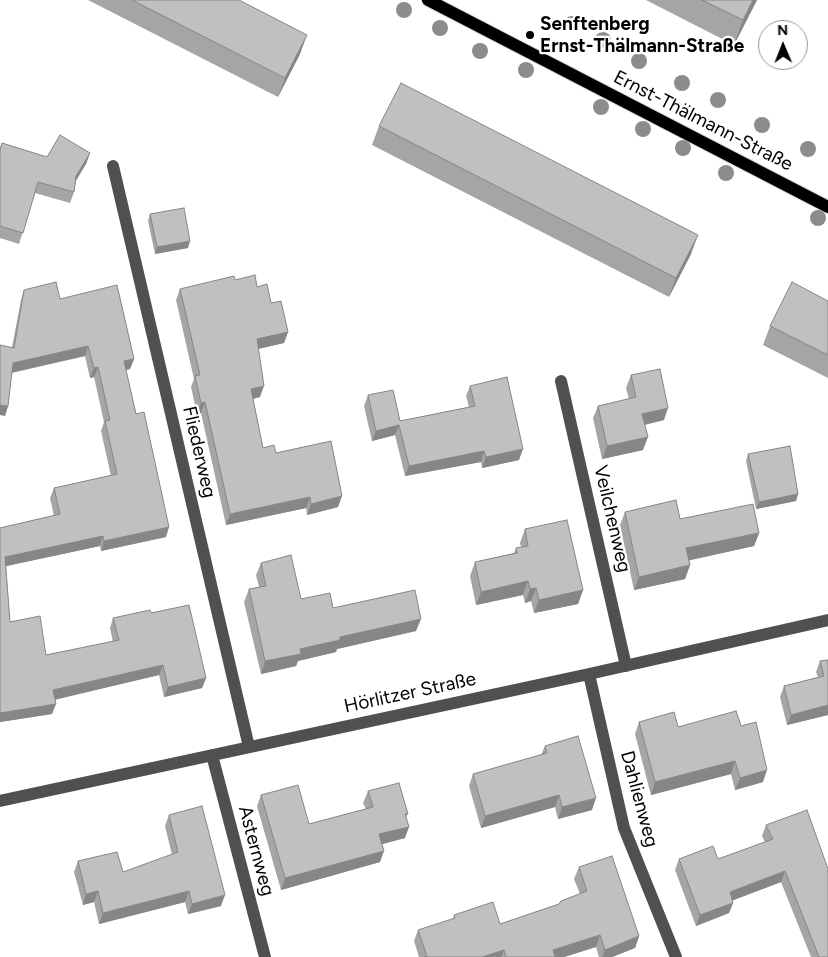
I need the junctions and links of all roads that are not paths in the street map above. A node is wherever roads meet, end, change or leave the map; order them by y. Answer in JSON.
{"nodes":[{"id":1,"x":428,"y":0,"type":"edge"},
{"id":2,"x":113,"y":166,"type":"dead end"},
{"id":3,"x":828,"y":207,"type":"edge"},
{"id":4,"x":561,"y":381,"type":"dead end"},
{"id":5,"x":828,"y":620,"type":"edge"},
{"id":6,"x":626,"y":666,"type":"junction"},
{"id":7,"x":589,"y":674,"type":"junction"},
{"id":8,"x":250,"y":747,"type":"junction"},
{"id":9,"x":212,"y":755,"type":"junction"},
{"id":10,"x":0,"y":801,"type":"edge"},
{"id":11,"x":265,"y":957,"type":"edge"},
{"id":12,"x":676,"y":957,"type":"edge"}],
"edges":[{"from":1,"to":3,"type":"main road","name":"Ernst-Thälmann-Straße"},
{"from":2,"to":8,"type":"street","name":"Fliederweg"},
{"from":4,"to":6,"type":"street","name":"Veilchenweg"},
{"from":5,"to":6,"type":"street","name":"Hörlitzer Straße"},
{"from":6,"to":7,"type":"street","name":"Hörlitzer Straße"},
{"from":7,"to":8,"type":"street","name":"Hörlitzer Straße"},
{"from":7,"to":12,"type":"street","name":"Dahlienweg"},
{"from":8,"to":9,"type":"street","name":"Hörlitzer Straße"},
{"from":9,"to":10,"type":"street","name":"Hörlitzer Straße"},
{"from":9,"to":11,"type":"street","name":"Asternweg"}]}
